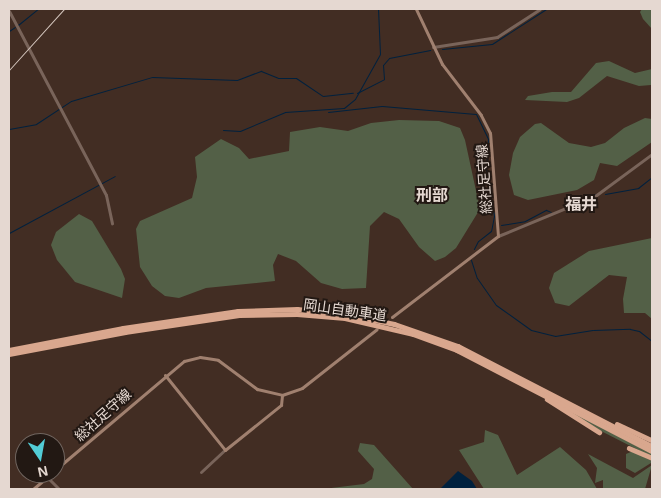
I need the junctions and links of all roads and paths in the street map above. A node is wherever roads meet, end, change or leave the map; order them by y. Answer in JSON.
{"nodes":[{"id":1,"x":416,"y":9,"type":"edge"},
{"id":2,"x":540,"y":9,"type":"edge"},
{"id":3,"x":9,"y":11,"type":"edge"},
{"id":4,"x":433,"y":47,"type":"junction"},
{"id":5,"x":652,"y":154,"type":"edge"},
{"id":6,"x":112,"y":223,"type":"dead end"},
{"id":7,"x":498,"y":236,"type":"junction"},
{"id":8,"x":392,"y":317,"type":"dead end"},
{"id":9,"x":147,"y":326,"type":"junction"},
{"id":10,"x":376,"y":329,"type":"dead end"},
{"id":11,"x":9,"y":350,"type":"edge"},
{"id":12,"x":9,"y":354,"type":"edge"},
{"id":13,"x":479,"y":358,"type":"junction"},
{"id":14,"x":164,"y":375,"type":"junction"},
{"id":15,"x":538,"y":391,"type":"junction"},
{"id":16,"x":282,"y":395,"type":"junction"},
{"id":17,"x":572,"y":404,"type":"junction"},
{"id":18,"x":599,"y":432,"type":"dead end"},
{"id":19,"x":652,"y":440,"type":"edge"},
{"id":20,"x":652,"y":446,"type":"edge"},
{"id":21,"x":629,"y":448,"type":"dead end"},
{"id":22,"x":225,"y":450,"type":"junction"},
{"id":23,"x":652,"y":451,"type":"edge"},
{"id":24,"x":652,"y":458,"type":"edge"},
{"id":25,"x":65,"y":461,"type":"edge"},
{"id":26,"x":201,"y":472,"type":"dead end"}],
"edges":[{"from":1,"to":4,"type":"main road","name":"総社足守線"},
{"from":2,"to":4,"type":"street"},
{"from":3,"to":6,"type":"street"},
{"from":4,"to":7,"type":"main road","name":"総社足守線"},
{"from":5,"to":7,"type":"street"},
{"from":7,"to":8,"type":"main road"},
{"from":9,"to":11,"type":"highway","name":"岡山自動車道"},
{"from":9,"to":12,"type":"highway","name":"岡山自動車道"},
{"from":9,"to":13,"type":"highway","name":"岡山自動車道"},
{"from":10,"to":16,"type":"main road"},
{"from":13,"to":15,"type":"highway","name":"岡山自動車道"},
{"from":13,"to":17,"type":"highway","name":"岡山自動車道"},
{"from":14,"to":16,"type":"main road","name":"総社足守線"},
{"from":14,"to":22,"type":"main road"},
{"from":14,"to":25,"type":"main road","name":"総社足守線"},
{"from":15,"to":18,"type":"highway"},
{"from":15,"to":23,"type":"highway","name":"岡山自動車道"},
{"from":16,"to":22,"type":"main road"},
{"from":17,"to":19,"type":"highway"},
{"from":17,"to":20,"type":"highway","name":"岡山自動車道"},
{"from":21,"to":24,"type":"highway"},
{"from":22,"to":26,"type":"street"}]}
